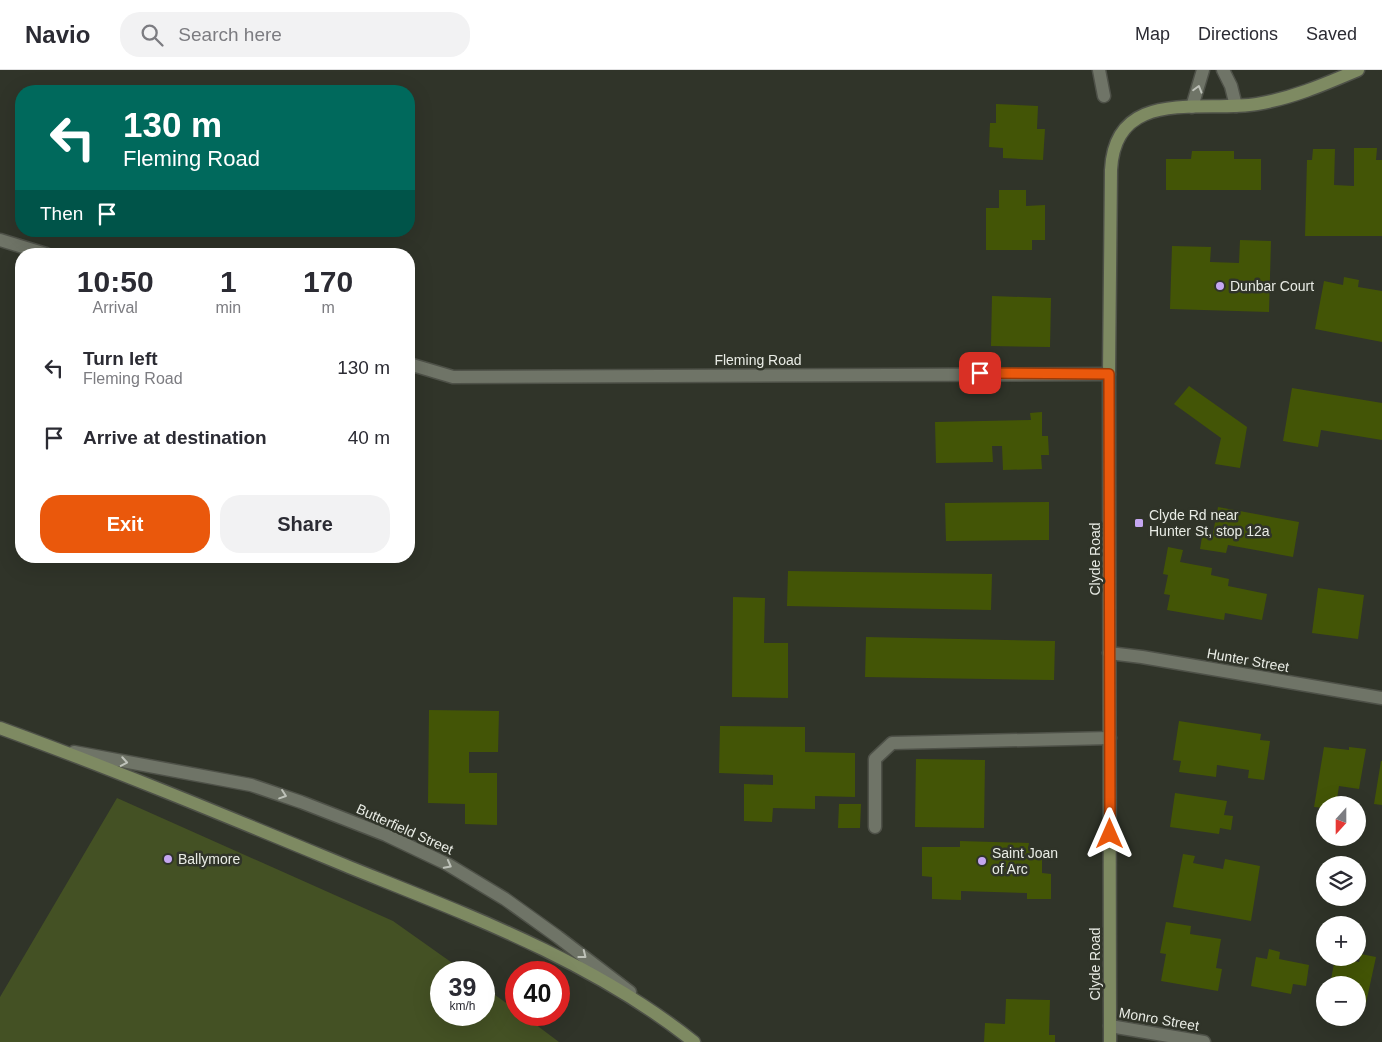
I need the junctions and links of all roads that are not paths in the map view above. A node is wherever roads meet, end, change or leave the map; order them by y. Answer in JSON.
{"nodes":[{"id":1,"x":1099,"y":70,"type":"edge"},
{"id":2,"x":1203,"y":70,"type":"edge"},
{"id":3,"x":1223,"y":70,"type":"edge"},
{"id":4,"x":1358,"y":70,"type":"edge"},
{"id":5,"x":1104,"y":96,"type":"dead end"},
{"id":6,"x":1236,"y":106,"type":"junction"},
{"id":7,"x":1192,"y":107,"type":"junction"},
{"id":8,"x":0,"y":240,"type":"edge"},
{"id":9,"x":26,"y":248,"type":"edge"},
{"id":10,"x":415,"y":366,"type":"edge"},
{"id":11,"x":1109,"y":374,"type":"junction"},
{"id":12,"x":1109,"y":653,"type":"junction"},
{"id":13,"x":1382,"y":698,"type":"edge"},
{"id":14,"x":0,"y":728,"type":"edge"},
{"id":15,"x":1110,"y":738,"type":"junction"},
{"id":16,"x":59,"y":750,"type":"junction"},
{"id":17,"x":874,"y":827,"type":"dead end"},
{"id":18,"x":1110,"y":1026,"type":"junction"},
{"id":19,"x":692,"y":1041,"type":"edge"},
{"id":20,"x":1110,"y":1042,"type":"edge"},
{"id":21,"x":1204,"y":1042,"type":"edge"}],
"edges":[{"from":1,"to":5,"type":"street"},
{"from":7,"to":2,"type":"street","one_way":true},
{"from":3,"to":6,"type":"street"},
{"from":4,"to":6,"type":"street","name":"Clyde Road"},
{"from":6,"to":7,"type":"street","name":"Clyde Road"},
{"from":7,"to":11,"type":"street","name":"Clyde Road"},
{"from":8,"to":9,"type":"street"},
{"from":10,"to":11,"type":"street","name":"Fleming Road"},
{"from":11,"to":12,"type":"street","name":"Clyde Road"},
{"from":12,"to":13,"type":"street","name":"Hunter Street"},
{"from":12,"to":15,"type":"street","name":"Clyde Road"},
{"from":14,"to":16,"type":"street","name":"Butterfield Street"},
{"from":15,"to":17,"type":"street"},
{"from":15,"to":18,"type":"street","name":"Clyde Road"},
{"from":16,"to":19,"type":"street","name":"Butterfield Street"},
{"from":16,"to":19,"type":"street","name":"Butterfield Street","one_way":true},
{"from":18,"to":20,"type":"street","name":"Clyde Road"},
{"from":18,"to":21,"type":"street","name":"Monro Street"}]}
